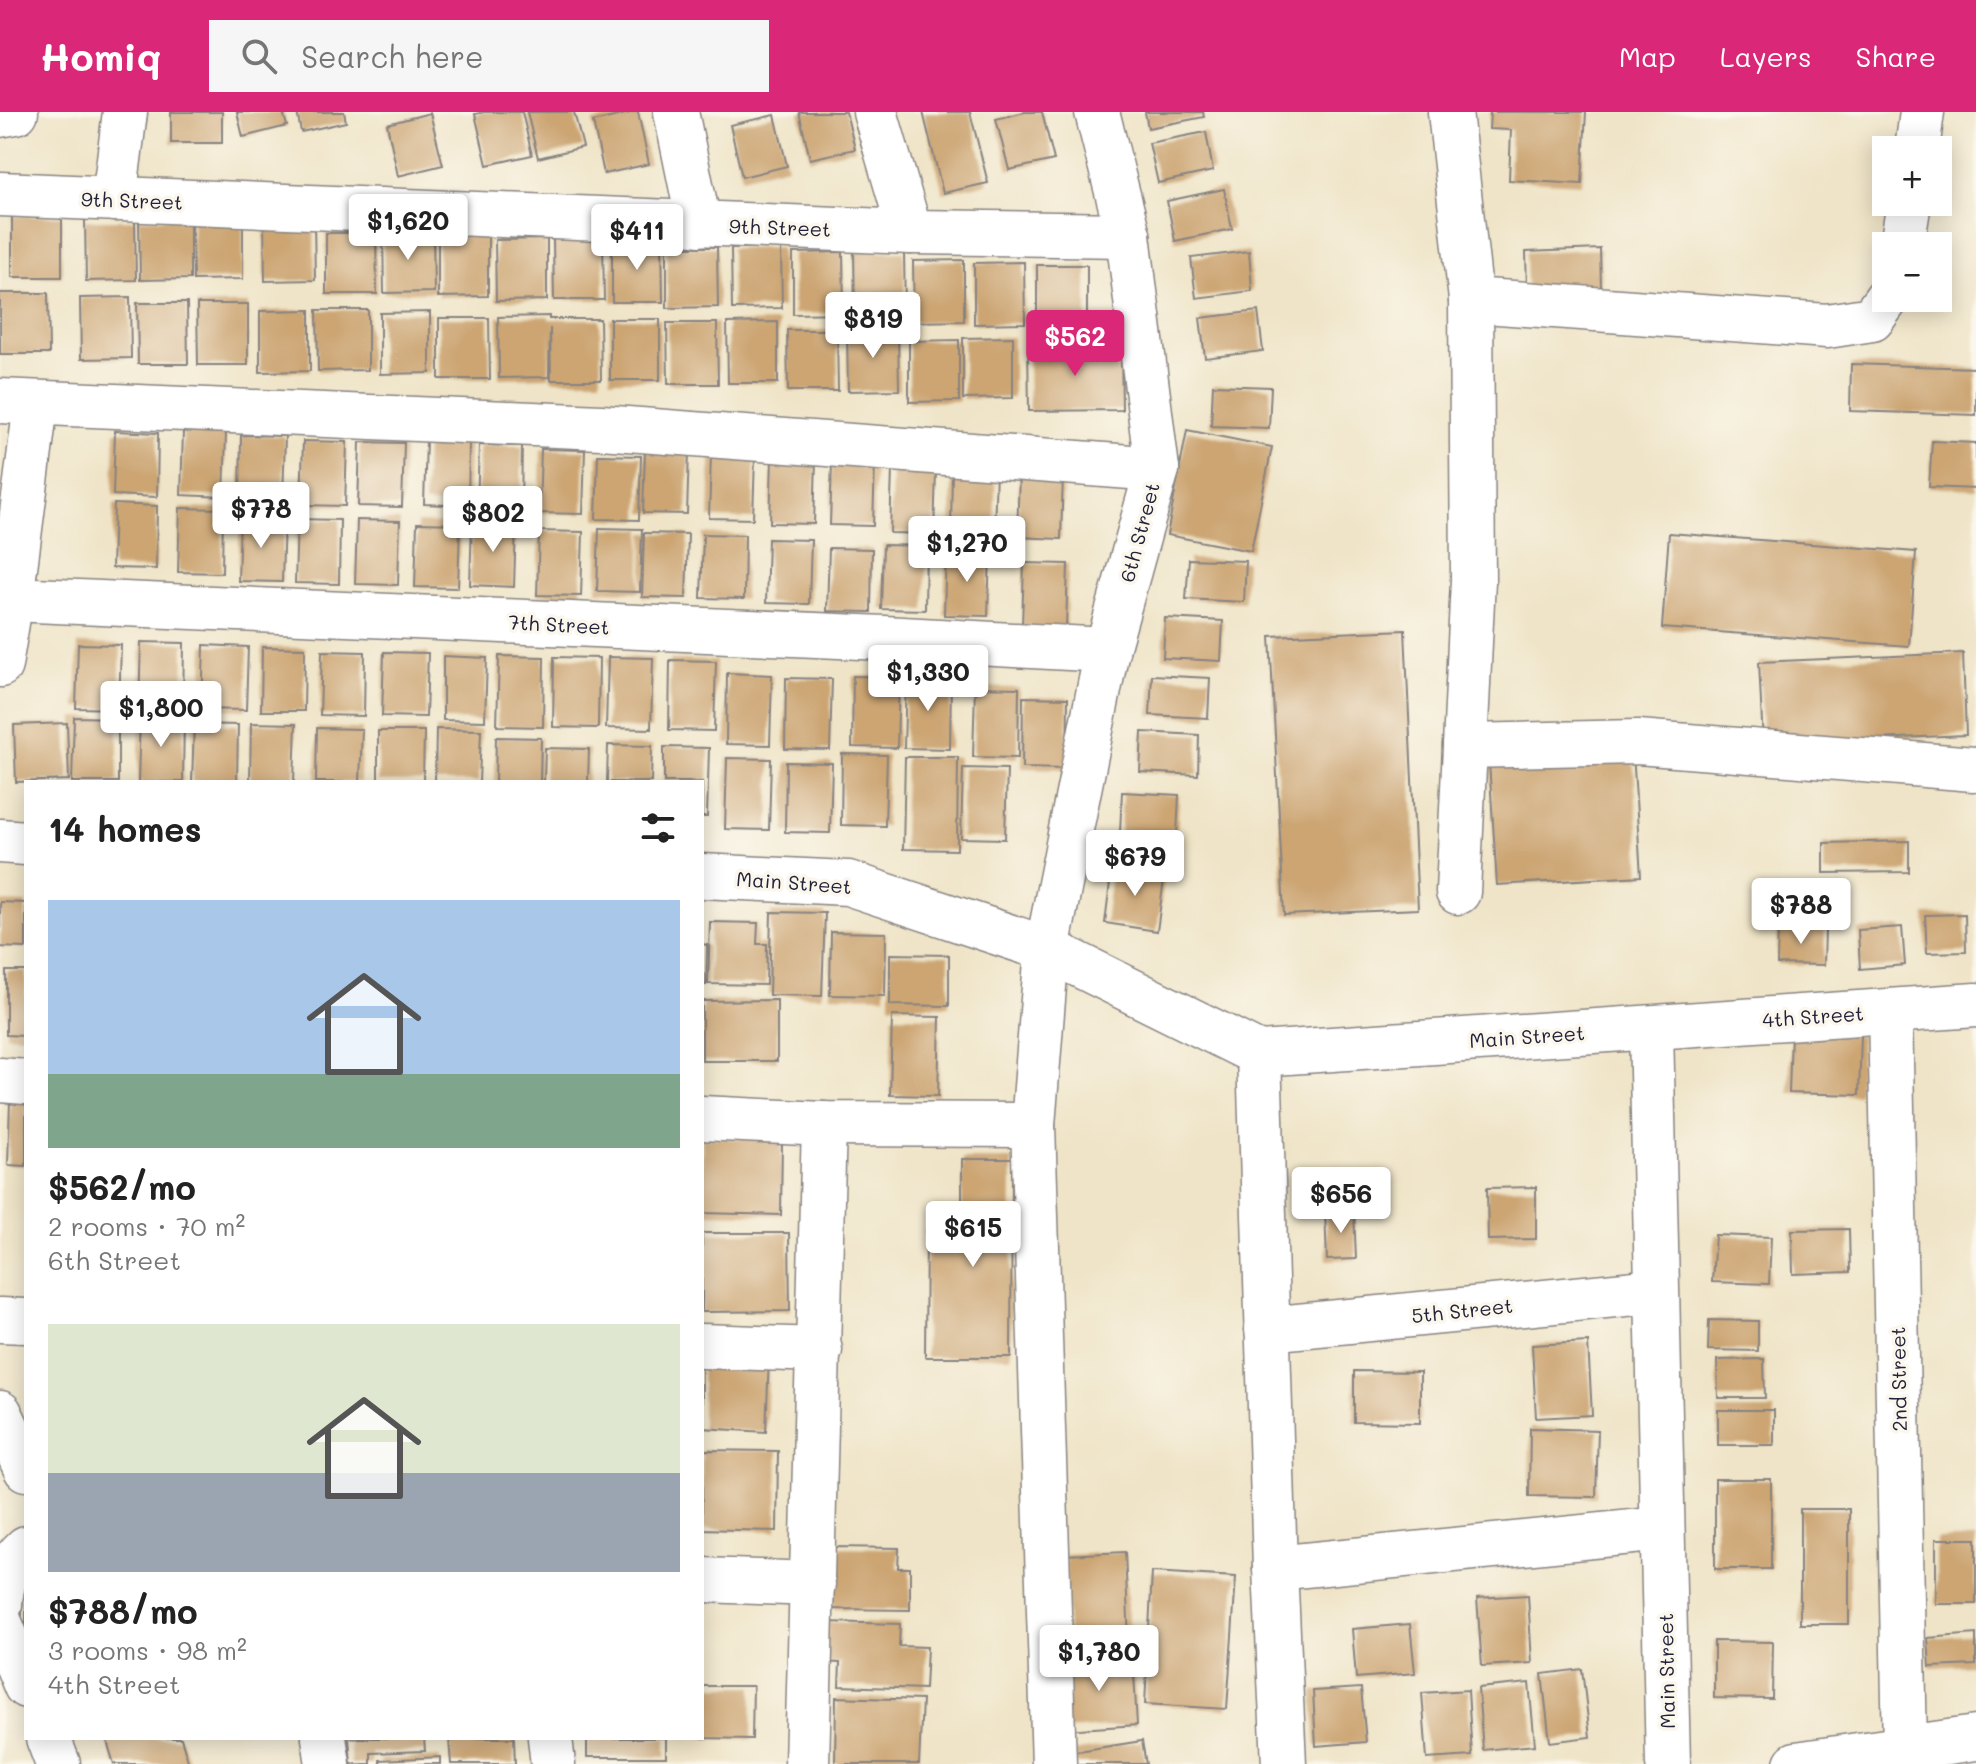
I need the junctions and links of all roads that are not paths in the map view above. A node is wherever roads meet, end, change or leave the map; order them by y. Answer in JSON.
{"nodes":[{"id":1,"x":16,"y":112,"type":"edge"},
{"id":2,"x":125,"y":112,"type":"edge"},
{"id":3,"x":676,"y":112,"type":"edge"},
{"id":4,"x":875,"y":112,"type":"edge"},
{"id":5,"x":1097,"y":112,"type":"edge"},
{"id":6,"x":1450,"y":112,"type":"edge"},
{"id":7,"x":1922,"y":112,"type":"edge"},
{"id":8,"x":0,"y":115,"type":"edge"},
{"id":9,"x":1919,"y":136,"type":"edge"},
{"id":10,"x":0,"y":194,"type":"edge"},
{"id":11,"x":114,"y":199,"type":"junction"},
{"id":12,"x":699,"y":224,"type":"junction"},
{"id":13,"x":910,"y":232,"type":"junction"},
{"id":14,"x":1128,"y":235,"type":"junction"},
{"id":15,"x":1471,"y":300,"type":"junction"},
{"id":16,"x":1877,"y":312,"type":"edge"},
{"id":17,"x":18,"y":402,"type":"edge"},
{"id":18,"x":1157,"y":469,"type":"junction"},
{"id":19,"x":11,"y":599,"type":"junction"},
{"id":20,"x":1107,"y":650,"type":"junction"},
{"id":21,"x":0,"y":665,"type":"edge"},
{"id":22,"x":1465,"y":746,"type":"junction"},
{"id":23,"x":1974,"y":769,"type":"dead end"},
{"id":24,"x":0,"y":841,"type":"edge"},
{"id":25,"x":24,"y":843,"type":"edge"},
{"id":26,"x":704,"y":876,"type":"edge"},
{"id":27,"x":1458,"y":892,"type":"dead end"},
{"id":28,"x":1047,"y":949,"type":"junction"},
{"id":29,"x":1976,"y":1005,"type":"edge"},
{"id":30,"x":1890,"y":1011,"type":"junction"},
{"id":31,"x":1651,"y":1028,"type":"junction"},
{"id":32,"x":1259,"y":1054,"type":"junction"},
{"id":33,"x":0,"y":1080,"type":"edge"},
{"id":34,"x":24,"y":1082,"type":"edge"},
{"id":35,"x":704,"y":1118,"type":"edge"},
{"id":36,"x":824,"y":1124,"type":"junction"},
{"id":37,"x":1033,"y":1125,"type":"junction"},
{"id":38,"x":1656,"y":1291,"type":"junction"},
{"id":39,"x":0,"y":1320,"type":"edge"},
{"id":40,"x":24,"y":1321,"type":"edge"},
{"id":41,"x":1267,"y":1329,"type":"junction"},
{"id":42,"x":704,"y":1346,"type":"edge"},
{"id":43,"x":820,"y":1350,"type":"junction"},
{"id":44,"x":0,"y":1413,"type":"edge"},
{"id":45,"x":24,"y":1465,"type":"edge"},
{"id":46,"x":1662,"y":1529,"type":"junction"},
{"id":47,"x":24,"y":1550,"type":"edge"},
{"id":48,"x":1275,"y":1568,"type":"junction"},
{"id":49,"x":704,"y":1580,"type":"edge"},
{"id":50,"x":813,"y":1584,"type":"junction"},
{"id":51,"x":0,"y":1605,"type":"edge"},
{"id":52,"x":0,"y":1623,"type":"edge"},
{"id":53,"x":24,"y":1681,"type":"edge"},
{"id":54,"x":1976,"y":1738,"type":"edge"},
{"id":55,"x":49,"y":1740,"type":"edge"},
{"id":56,"x":324,"y":1740,"type":"edge"},
{"id":57,"x":550,"y":1740,"type":"edge"},
{"id":58,"x":1905,"y":1748,"type":"junction"},
{"id":59,"x":58,"y":1764,"type":"edge"},
{"id":60,"x":328,"y":1764,"type":"edge"},
{"id":61,"x":553,"y":1764,"type":"edge"},
{"id":62,"x":807,"y":1764,"type":"edge"},
{"id":63,"x":1054,"y":1764,"type":"edge"},
{"id":64,"x":1284,"y":1764,"type":"edge"},
{"id":65,"x":1668,"y":1764,"type":"edge"},
{"id":66,"x":1796,"y":1764,"type":"edge"}],
"edges":[{"from":1,"to":8,"type":"street"},
{"from":2,"to":11,"type":"street"},
{"from":3,"to":12,"type":"street"},
{"from":4,"to":13,"type":"street"},
{"from":5,"to":14,"type":"street","name":"6th Street"},
{"from":6,"to":15,"type":"street"},
{"from":7,"to":9,"type":"street"},
{"from":10,"to":11,"type":"street","name":"9th Street"},
{"from":11,"to":12,"type":"street","name":"9th Street"},
{"from":12,"to":13,"type":"street","name":"9th Street"},
{"from":13,"to":14,"type":"street","name":"9th Street"},
{"from":14,"to":18,"type":"street","name":"6th Street"},
{"from":15,"to":16,"type":"street"},
{"from":15,"to":22,"type":"street"},
{"from":17,"to":18,"type":"street"},
{"from":17,"to":19,"type":"street"},
{"from":18,"to":20,"type":"street","name":"6th Street"},
{"from":19,"to":20,"type":"street","name":"7th Street"},
{"from":19,"to":21,"type":"street"},
{"from":20,"to":28,"type":"street","name":"6th Street"},
{"from":22,"to":23,"type":"street"},
{"from":22,"to":27,"type":"street"},
{"from":24,"to":25,"type":"street"},
{"from":26,"to":28,"type":"street","name":"Main Street"},
{"from":28,"to":32,"type":"street","name":"Main Street"},
{"from":28,"to":37,"type":"street","name":"6th Street"},
{"from":29,"to":30,"type":"street","name":"4th Street"},
{"from":30,"to":31,"type":"street","name":"4th Street"},
{"from":30,"to":58,"type":"street","name":"2nd Street"},
{"from":31,"to":32,"type":"street","name":"Main Street"},
{"from":31,"to":38,"type":"street","name":"Main Street"},
{"from":32,"to":41,"type":"street"},
{"from":33,"to":34,"type":"street"},
{"from":35,"to":36,"type":"street"},
{"from":36,"to":37,"type":"street"},
{"from":36,"to":43,"type":"street"},
{"from":37,"to":63,"type":"street","name":"6th Street"},
{"from":38,"to":41,"type":"street","name":"5th Street"},
{"from":38,"to":46,"type":"street","name":"Main Street"},
{"from":39,"to":40,"type":"street"},
{"from":41,"to":48,"type":"street"},
{"from":42,"to":43,"type":"street"},
{"from":43,"to":50,"type":"street"},
{"from":44,"to":45,"type":"street"},
{"from":46,"to":48,"type":"street"},
{"from":46,"to":65,"type":"street","name":"Main Street"},
{"from":47,"to":51,"type":"street"},
{"from":48,"to":64,"type":"street"},
{"from":49,"to":50,"type":"street"},
{"from":50,"to":62,"type":"street"},
{"from":52,"to":53,"type":"street"},
{"from":54,"to":58,"type":"street"},
{"from":55,"to":59,"type":"street"},
{"from":56,"to":60,"type":"street"},
{"from":57,"to":61,"type":"street"},
{"from":58,"to":66,"type":"street"}]}
